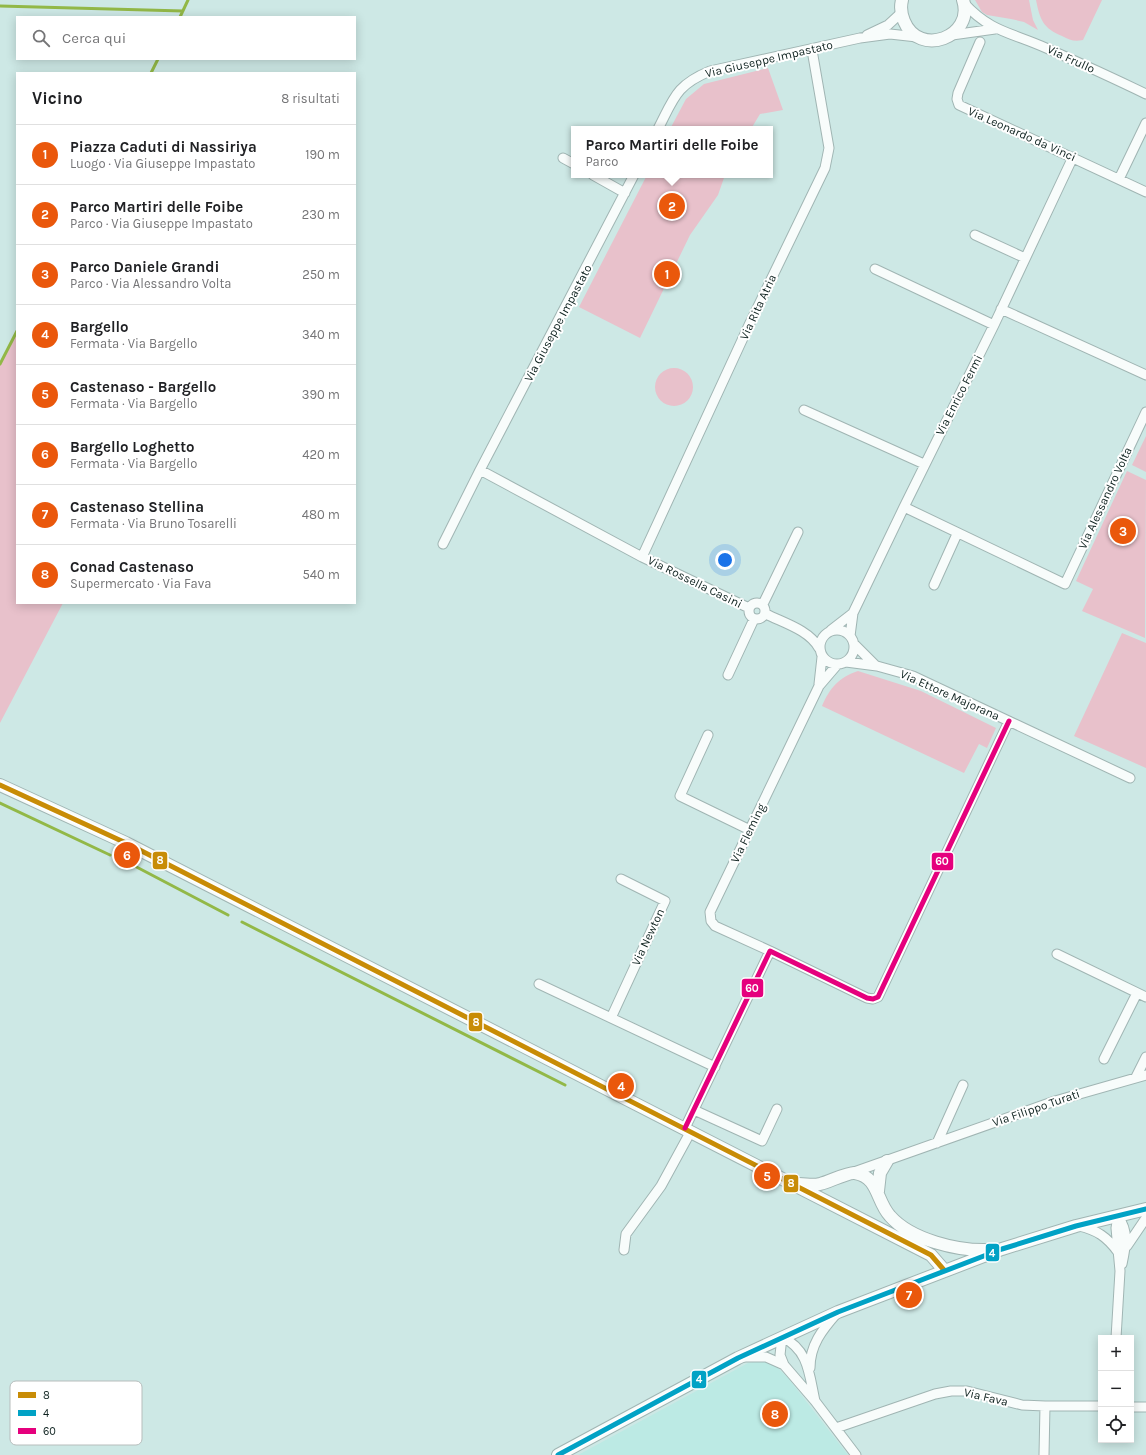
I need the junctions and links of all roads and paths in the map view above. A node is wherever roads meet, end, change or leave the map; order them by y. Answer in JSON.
{"nodes":[{"id":1,"x":964,"y":2,"type":"edge"},
{"id":2,"x":902,"y":4,"type":"edge"},
{"id":3,"x":995,"y":29,"type":"junction"},
{"id":4,"x":952,"y":34,"type":"junction"},
{"id":5,"x":917,"y":37,"type":"junction"},
{"id":6,"x":860,"y":38,"type":"junction"},
{"id":7,"x":980,"y":42,"type":"dead end"},
{"id":8,"x":812,"y":50,"type":"junction"},
{"id":9,"x":1146,"y":94,"type":"edge"},
{"id":10,"x":1146,"y":123,"type":"edge"},
{"id":11,"x":660,"y":126,"type":"edge"},
{"id":12,"x":1072,"y":157,"type":"junction"},
{"id":13,"x":563,"y":158,"type":"dead end"},
{"id":14,"x":571,"y":162,"type":"edge"},
{"id":15,"x":598,"y":178,"type":"edge"},
{"id":16,"x":632,"y":178,"type":"edge"},
{"id":17,"x":1119,"y":179,"type":"junction"},
{"id":18,"x":1146,"y":192,"type":"edge"},
{"id":19,"x":625,"y":193,"type":"junction"},
{"id":20,"x":975,"y":235,"type":"dead end"},
{"id":21,"x":1025,"y":258,"type":"junction"},
{"id":22,"x":875,"y":269,"type":"dead end"},
{"id":23,"x":1001,"y":309,"type":"junction"},
{"id":24,"x":994,"y":325,"type":"junction"},
{"id":25,"x":1146,"y":375,"type":"edge"},
{"id":26,"x":804,"y":410,"type":"dead end"},
{"id":27,"x":1146,"y":412,"type":"edge"},
{"id":28,"x":924,"y":464,"type":"junction"},
{"id":29,"x":480,"y":470,"type":"junction"},
{"id":30,"x":904,"y":507,"type":"junction"},
{"id":31,"x":798,"y":532,"type":"dead end"},
{"id":32,"x":957,"y":534,"type":"junction"},
{"id":33,"x":443,"y":544,"type":"dead end"},
{"id":34,"x":642,"y":557,"type":"junction"},
{"id":35,"x":934,"y":585,"type":"dead end"},
{"id":36,"x":749,"y":608,"type":"junction"},
{"id":37,"x":764,"y":609,"type":"junction"},
{"id":38,"x":853,"y":613,"type":"junction"},
{"id":39,"x":754,"y":619,"type":"junction"},
{"id":40,"x":831,"y":630,"type":"junction"},
{"id":41,"x":807,"y":634,"type":"junction"},
{"id":42,"x":822,"y":637,"type":"junction"},
{"id":43,"x":852,"y":640,"type":"junction"},
{"id":44,"x":821,"y":652,"type":"junction"},
{"id":45,"x":842,"y":663,"type":"junction"},
{"id":46,"x":876,"y":666,"type":"junction"},
{"id":47,"x":728,"y":675,"type":"dead end"},
{"id":48,"x":819,"y":686,"type":"junction"},
{"id":49,"x":1009,"y":721,"type":"junction"},
{"id":50,"x":708,"y":735,"type":"dead end"},
{"id":51,"x":1130,"y":778,"type":"dead end"},
{"id":52,"x":0,"y":785,"type":"edge"},
{"id":53,"x":750,"y":830,"type":"junction"},
{"id":54,"x":621,"y":879,"type":"dead end"},
{"id":55,"x":770,"y":951,"type":"junction"},
{"id":56,"x":1057,"y":954,"type":"dead end"},
{"id":57,"x":539,"y":984,"type":"dead end"},
{"id":58,"x":1137,"y":992,"type":"junction"},
{"id":59,"x":1146,"y":997,"type":"edge"},
{"id":60,"x":611,"y":1018,"type":"junction"},
{"id":61,"x":1146,"y":1057,"type":"edge"},
{"id":62,"x":1104,"y":1058,"type":"dead end"},
{"id":63,"x":715,"y":1067,"type":"junction"},
{"id":64,"x":1146,"y":1075,"type":"edge"},
{"id":65,"x":1136,"y":1077,"type":"junction"},
{"id":66,"x":963,"y":1085,"type":"dead end"},
{"id":67,"x":777,"y":1109,"type":"dead end"},
{"id":68,"x":694,"y":1110,"type":"junction"},
{"id":69,"x":688,"y":1129,"type":"junction"},
{"id":70,"x":936,"y":1143,"type":"junction"},
{"id":71,"x":887,"y":1161,"type":"junction"},
{"id":72,"x":854,"y":1172,"type":"junction"},
{"id":73,"x":793,"y":1183,"type":"junction"},
{"id":74,"x":878,"y":1191,"type":"junction"},
{"id":75,"x":1146,"y":1209,"type":"edge"},
{"id":76,"x":1118,"y":1216,"type":"junction"},
{"id":77,"x":1146,"y":1218,"type":"edge"},
{"id":78,"x":1076,"y":1226,"type":"junction"},
{"id":79,"x":941,"y":1244,"type":"junction"},
{"id":80,"x":1002,"y":1249,"type":"junction"},
{"id":81,"x":624,"y":1250,"type":"dead end"},
{"id":82,"x":1122,"y":1250,"type":"junction"},
{"id":83,"x":944,"y":1270,"type":"junction"},
{"id":84,"x":838,"y":1312,"type":"junction"},
{"id":85,"x":1116,"y":1335,"type":"edge"},
{"id":86,"x":782,"y":1337,"type":"junction"},
{"id":87,"x":738,"y":1358,"type":"junction"},
{"id":88,"x":784,"y":1365,"type":"junction"},
{"id":89,"x":810,"y":1378,"type":"junction"},
{"id":90,"x":815,"y":1401,"type":"junction"},
{"id":91,"x":1045,"y":1406,"type":"junction"},
{"id":92,"x":1098,"y":1406,"type":"edge"},
{"id":93,"x":1134,"y":1407,"type":"edge"},
{"id":94,"x":1146,"y":1407,"type":"edge"},
{"id":95,"x":836,"y":1428,"type":"junction"},
{"id":96,"x":558,"y":1455,"type":"edge"},
{"id":97,"x":856,"y":1455,"type":"edge"},
{"id":98,"x":1044,"y":1455,"type":"edge"}],
"edges":[{"from":1,"to":3,"type":"street"},
{"from":1,"to":4,"type":"street"},
{"from":2,"to":5,"type":"street"},
{"from":2,"to":6,"type":"street","name":"Via Giuseppe Impastato"},
{"from":3,"to":4,"type":"street"},
{"from":3,"to":9,"type":"street","name":"Via Frullo"},
{"from":4,"to":5,"type":"street"},
{"from":5,"to":6,"type":"street","name":"Via Giuseppe Impastato"},
{"from":6,"to":8,"type":"street","name":"Via Giuseppe Impastato"},
{"from":7,"to":12,"type":"street","name":"Via Leonardo da Vinci"},
{"from":8,"to":11,"type":"street","name":"Via Giuseppe Impastato"},
{"from":8,"to":34,"type":"street","name":"Via Rita Atria"},
{"from":10,"to":17,"type":"street"},
{"from":12,"to":17,"type":"street","name":"Via Leonardo da Vinci"},
{"from":12,"to":21,"type":"street","name":"Via Enrico Fermi"},
{"from":13,"to":14,"type":"street"},
{"from":15,"to":19,"type":"street"},
{"from":16,"to":19,"type":"street","name":"Via Giuseppe Impastato"},
{"from":17,"to":18,"type":"street","name":"Via Leonardo da Vinci"},
{"from":19,"to":29,"type":"street","name":"Via Giuseppe Impastato"},
{"from":20,"to":21,"type":"street"},
{"from":21,"to":23,"type":"street","name":"Via Enrico Fermi"},
{"from":22,"to":24,"type":"street"},
{"from":23,"to":24,"type":"street","name":"Via Enrico Fermi"},
{"from":23,"to":25,"type":"street"},
{"from":24,"to":28,"type":"street","name":"Via Enrico Fermi"},
{"from":26,"to":28,"type":"street"},
{"from":27,"to":32,"type":"street","name":"Via Alessandro Volta"},
{"from":28,"to":30,"type":"street","name":"Via Enrico Fermi"},
{"from":29,"to":33,"type":"street","name":"Via Giuseppe Impastato"},
{"from":29,"to":34,"type":"street"},
{"from":30,"to":32,"type":"street"},
{"from":30,"to":38,"type":"street","name":"Via Enrico Fermi"},
{"from":31,"to":37,"type":"street"},
{"from":32,"to":35,"type":"street"},
{"from":34,"to":36,"type":"street","name":"Via Rossella Casini"},
{"from":36,"to":37,"type":"street"},
{"from":36,"to":39,"type":"street"},
{"from":37,"to":39,"type":"street"},
{"from":37,"to":41,"type":"street"},
{"from":38,"to":40,"type":"street","name":"Via Enrico Fermi"},
{"from":38,"to":43,"type":"street","name":"Via Enrico Fermi"},
{"from":39,"to":47,"type":"street"},
{"from":40,"to":42,"type":"street"},
{"from":40,"to":43,"type":"street"},
{"from":41,"to":42,"type":"street"},
{"from":41,"to":44,"type":"street"},
{"from":42,"to":44,"type":"street"},
{"from":43,"to":45,"type":"street"},
{"from":43,"to":46,"type":"street","name":"Via Ettore Majorana"},
{"from":44,"to":45,"type":"street"},
{"from":44,"to":48,"type":"street","name":"Via Fleming"},
{"from":45,"to":46,"type":"street","name":"Via Ettore Majorana"},
{"from":45,"to":48,"type":"street","name":"Via Fleming"},
{"from":46,"to":49,"type":"street","name":"Via Ettore Majorana"},
{"from":48,"to":53,"type":"street","name":"Via Fleming"},
{"from":49,"to":51,"type":"street","name":"Via Ettore Majorana"},
{"from":49,"to":55,"type":"street"},
{"from":50,"to":53,"type":"street"},
{"from":52,"to":69,"type":"street"},
{"from":53,"to":55,"type":"street","name":"Via Fleming"},
{"from":54,"to":60,"type":"street","name":"Via Newton"},
{"from":55,"to":63,"type":"street"},
{"from":56,"to":58,"type":"street"},
{"from":57,"to":60,"type":"street"},
{"from":58,"to":59,"type":"street"},
{"from":58,"to":62,"type":"street"},
{"from":60,"to":63,"type":"street"},
{"from":61,"to":65,"type":"street"},
{"from":63,"to":68,"type":"street"},
{"from":64,"to":65,"type":"street","name":"Via Filippo Turati"},
{"from":65,"to":70,"type":"street","name":"Via Filippo Turati"},
{"from":66,"to":70,"type":"street"},
{"from":67,"to":68,"type":"street"},
{"from":68,"to":69,"type":"street"},
{"from":69,"to":73,"type":"street"},
{"from":69,"to":81,"type":"street"},
{"from":70,"to":71,"type":"street","name":"Via Filippo Turati"},
{"from":71,"to":72,"type":"street","name":"Via Filippo Turati"},
{"from":71,"to":74,"type":"street"},
{"from":72,"to":73,"type":"street","name":"Via Filippo Turati"},
{"from":72,"to":74,"type":"street"},
{"from":73,"to":83,"type":"street"},
{"from":74,"to":79,"type":"street"},
{"from":75,"to":76,"type":"street"},
{"from":76,"to":78,"type":"street"},
{"from":76,"to":82,"type":"street"},
{"from":77,"to":82,"type":"street"},
{"from":78,"to":80,"type":"street"},
{"from":78,"to":82,"type":"street"},
{"from":79,"to":80,"type":"street"},
{"from":79,"to":83,"type":"street"},
{"from":80,"to":83,"type":"street"},
{"from":82,"to":85,"type":"street"},
{"from":83,"to":84,"type":"street"},
{"from":84,"to":86,"type":"street"},
{"from":84,"to":89,"type":"street"},
{"from":86,"to":87,"type":"street"},
{"from":86,"to":88,"type":"street"},
{"from":86,"to":89,"type":"street"},
{"from":87,"to":88,"type":"street"},
{"from":87,"to":96,"type":"street"},
{"from":88,"to":90,"type":"street"},
{"from":89,"to":90,"type":"street"},
{"from":90,"to":95,"type":"street"},
{"from":91,"to":92,"type":"street","name":"Via Fava"},
{"from":91,"to":95,"type":"street","name":"Via Fava"},
{"from":91,"to":98,"type":"street"},
{"from":93,"to":94,"type":"street"},
{"from":95,"to":97,"type":"street"}]}
